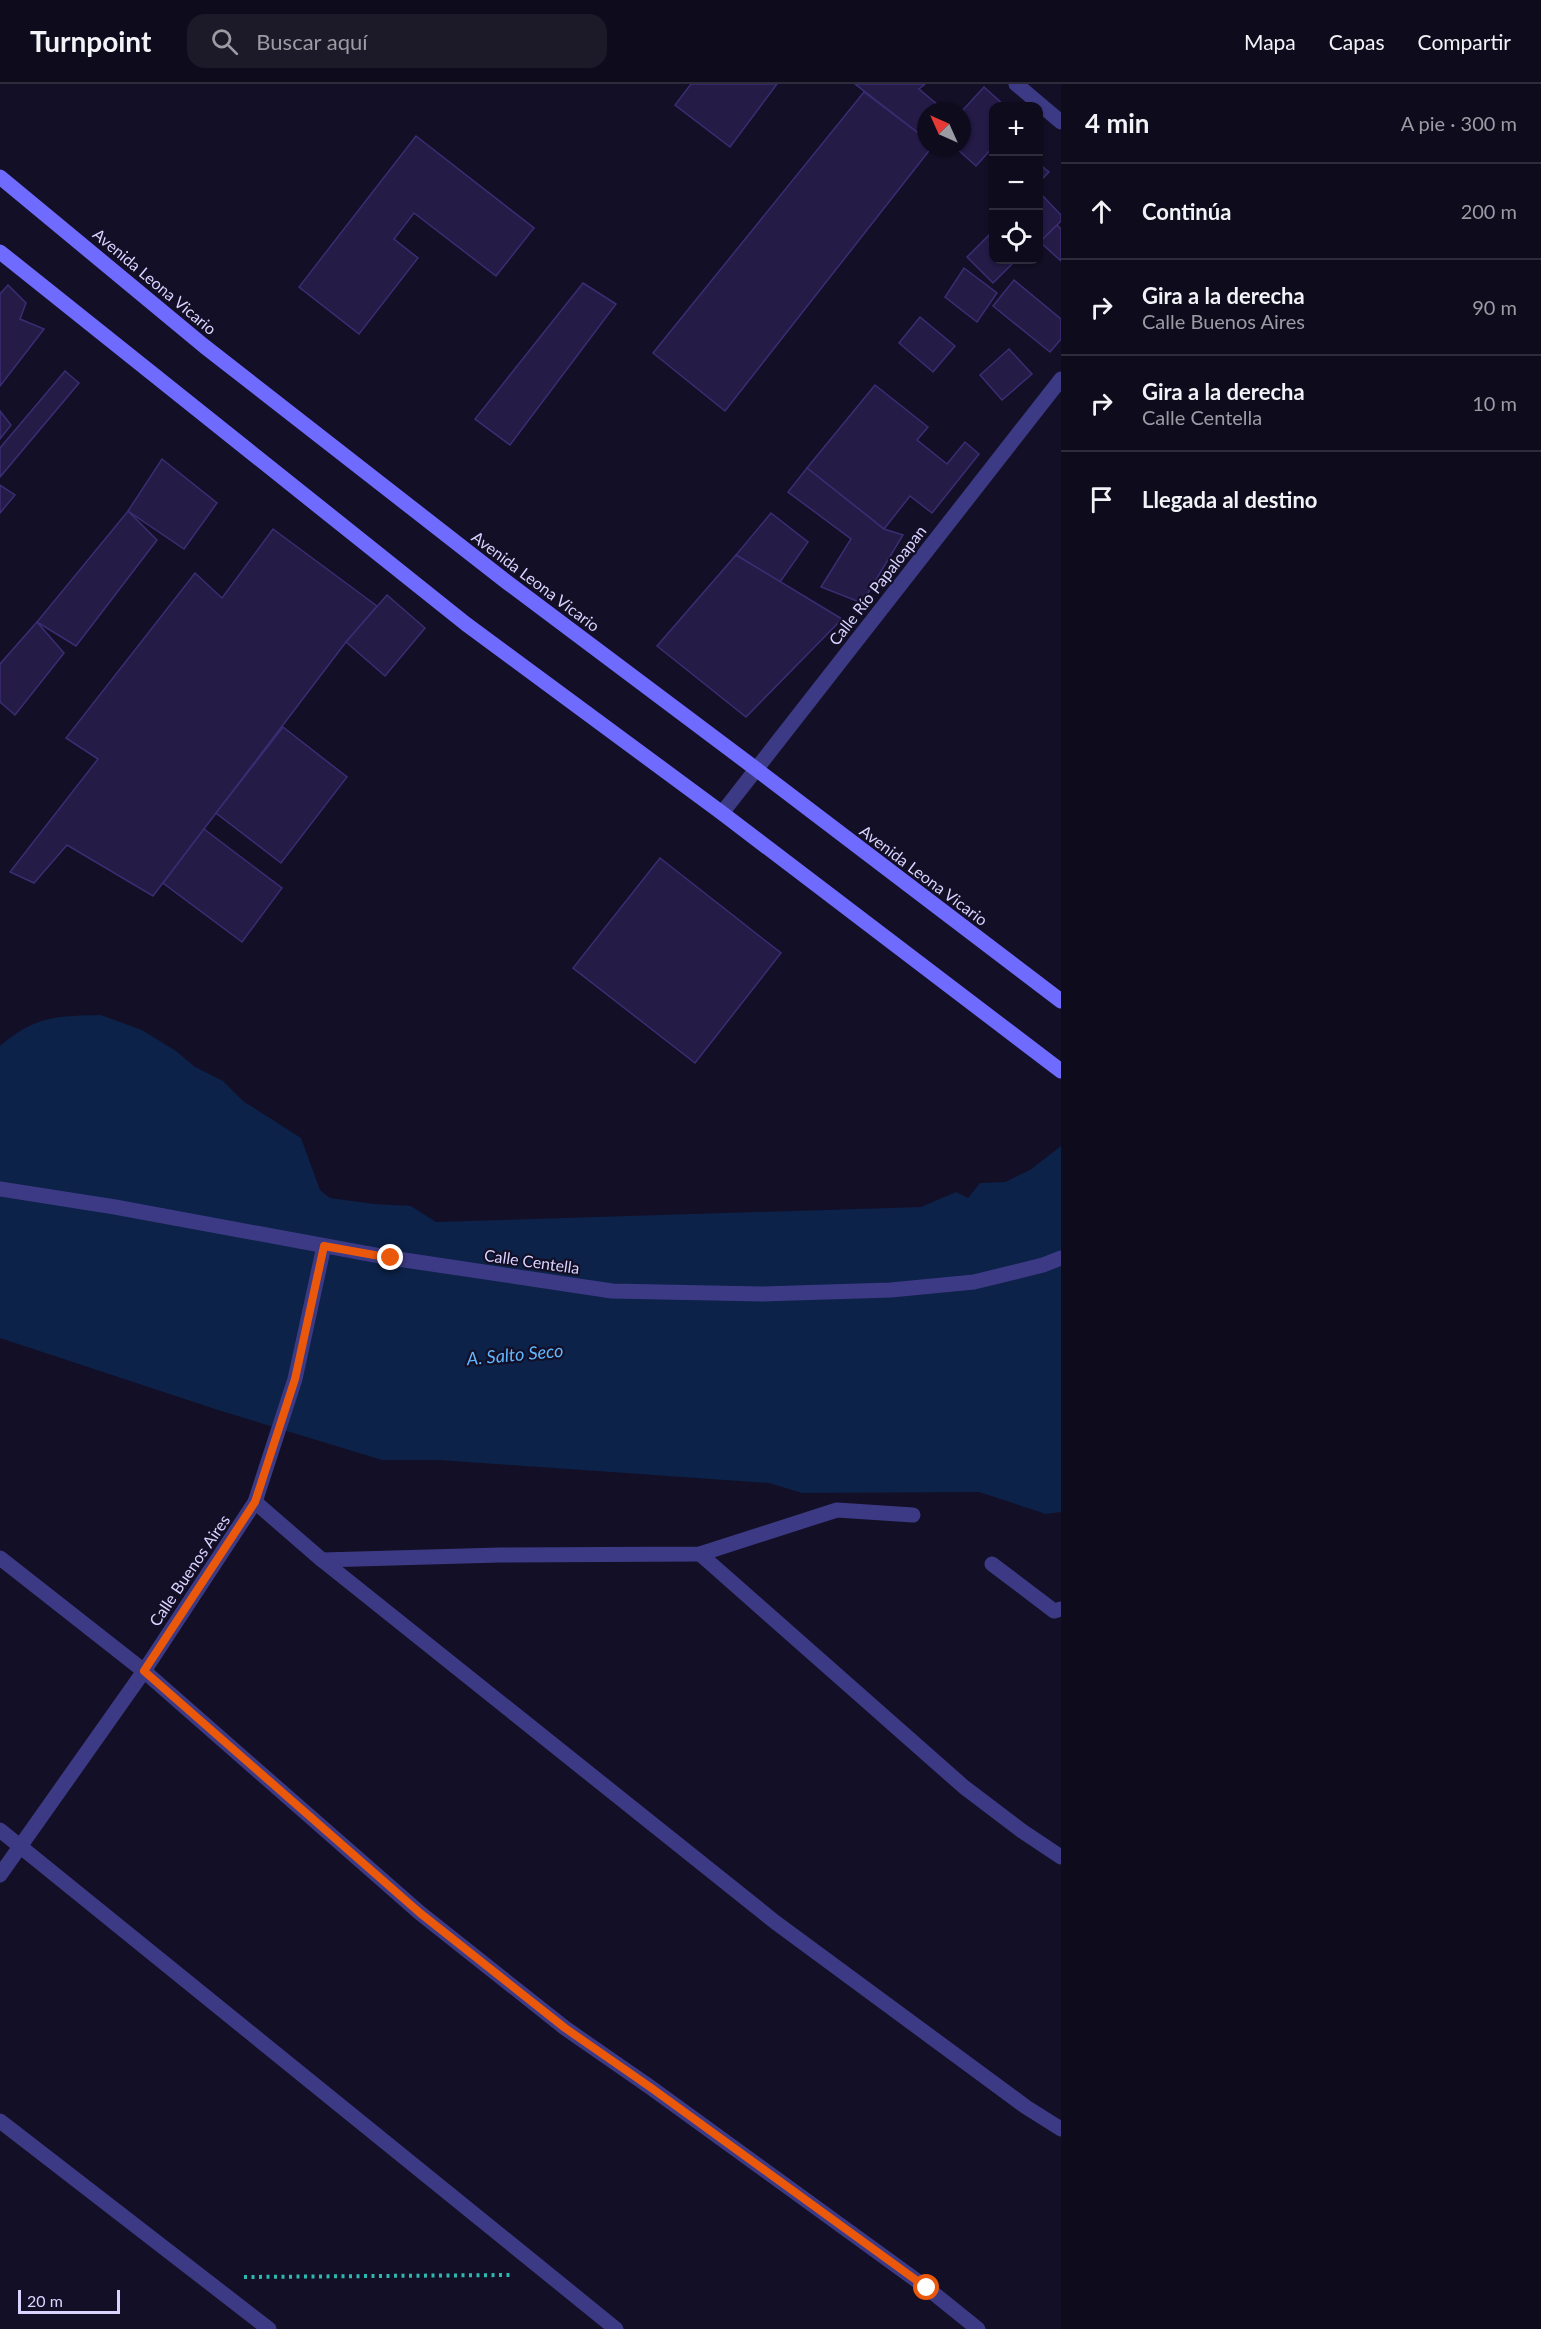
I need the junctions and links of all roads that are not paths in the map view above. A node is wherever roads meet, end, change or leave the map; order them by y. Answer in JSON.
{"nodes":[{"id":1,"x":1016,"y":84,"type":"edge"},
{"id":2,"x":1061,"y":122,"type":"edge"},
{"id":3,"x":0,"y":177,"type":"edge"},
{"id":4,"x":0,"y":252,"type":"edge"},
{"id":5,"x":1061,"y":379,"type":"edge"},
{"id":6,"x":756,"y":769,"type":"junction"},
{"id":7,"x":722,"y":813,"type":"junction"},
{"id":8,"x":1061,"y":1001,"type":"edge"},
{"id":9,"x":1061,"y":1071,"type":"edge"},
{"id":10,"x":0,"y":1189,"type":"edge"},
{"id":11,"x":324,"y":1246,"type":"junction"},
{"id":12,"x":1061,"y":1258,"type":"edge"},
{"id":13,"x":255,"y":1502,"type":"junction"},
{"id":14,"x":913,"y":1515,"type":"dead end"},
{"id":15,"x":700,"y":1554,"type":"junction"},
{"id":16,"x":0,"y":1558,"type":"edge"},
{"id":17,"x":322,"y":1560,"type":"junction"},
{"id":18,"x":992,"y":1564,"type":"dead end"},
{"id":19,"x":1061,"y":1609,"type":"edge"},
{"id":20,"x":144,"y":1671,"type":"junction"},
{"id":21,"x":0,"y":1830,"type":"edge"},
{"id":22,"x":19,"y":1845,"type":"junction"},
{"id":23,"x":1061,"y":1857,"type":"edge"},
{"id":24,"x":0,"y":1875,"type":"edge"},
{"id":25,"x":0,"y":2121,"type":"edge"},
{"id":26,"x":1061,"y":2129,"type":"edge"},
{"id":27,"x":269,"y":2329,"type":"edge"},
{"id":28,"x":616,"y":2329,"type":"edge"},
{"id":29,"x":978,"y":2329,"type":"edge"}],
"edges":[{"from":1,"to":2,"type":"street"},
{"from":3,"to":6,"type":"street","name":"Avenida Leona Vicario"},
{"from":4,"to":7,"type":"street"},
{"from":5,"to":6,"type":"street","name":"Calle Río Papaloapan"},
{"from":6,"to":7,"type":"street","name":"Calle Río Papaloapan"},
{"from":6,"to":8,"type":"street","name":"Avenida Leona Vicario"},
{"from":7,"to":9,"type":"street"},
{"from":10,"to":11,"type":"street","name":"Calle Centella"},
{"from":11,"to":12,"type":"street","name":"Calle Centella"},
{"from":11,"to":13,"type":"street","name":"Calle Buenos Aires"},
{"from":13,"to":17,"type":"street"},
{"from":13,"to":20,"type":"street","name":"Calle Buenos Aires"},
{"from":14,"to":15,"type":"street"},
{"from":15,"to":17,"type":"street"},
{"from":15,"to":23,"type":"street"},
{"from":16,"to":20,"type":"street"},
{"from":17,"to":26,"type":"street"},
{"from":18,"to":19,"type":"street"},
{"from":20,"to":22,"type":"street","name":"Calle Buenos Aires"},
{"from":20,"to":29,"type":"street"},
{"from":21,"to":22,"type":"street"},
{"from":22,"to":24,"type":"street","name":"Calle Buenos Aires"},
{"from":22,"to":28,"type":"street"},
{"from":25,"to":27,"type":"street"}]}
